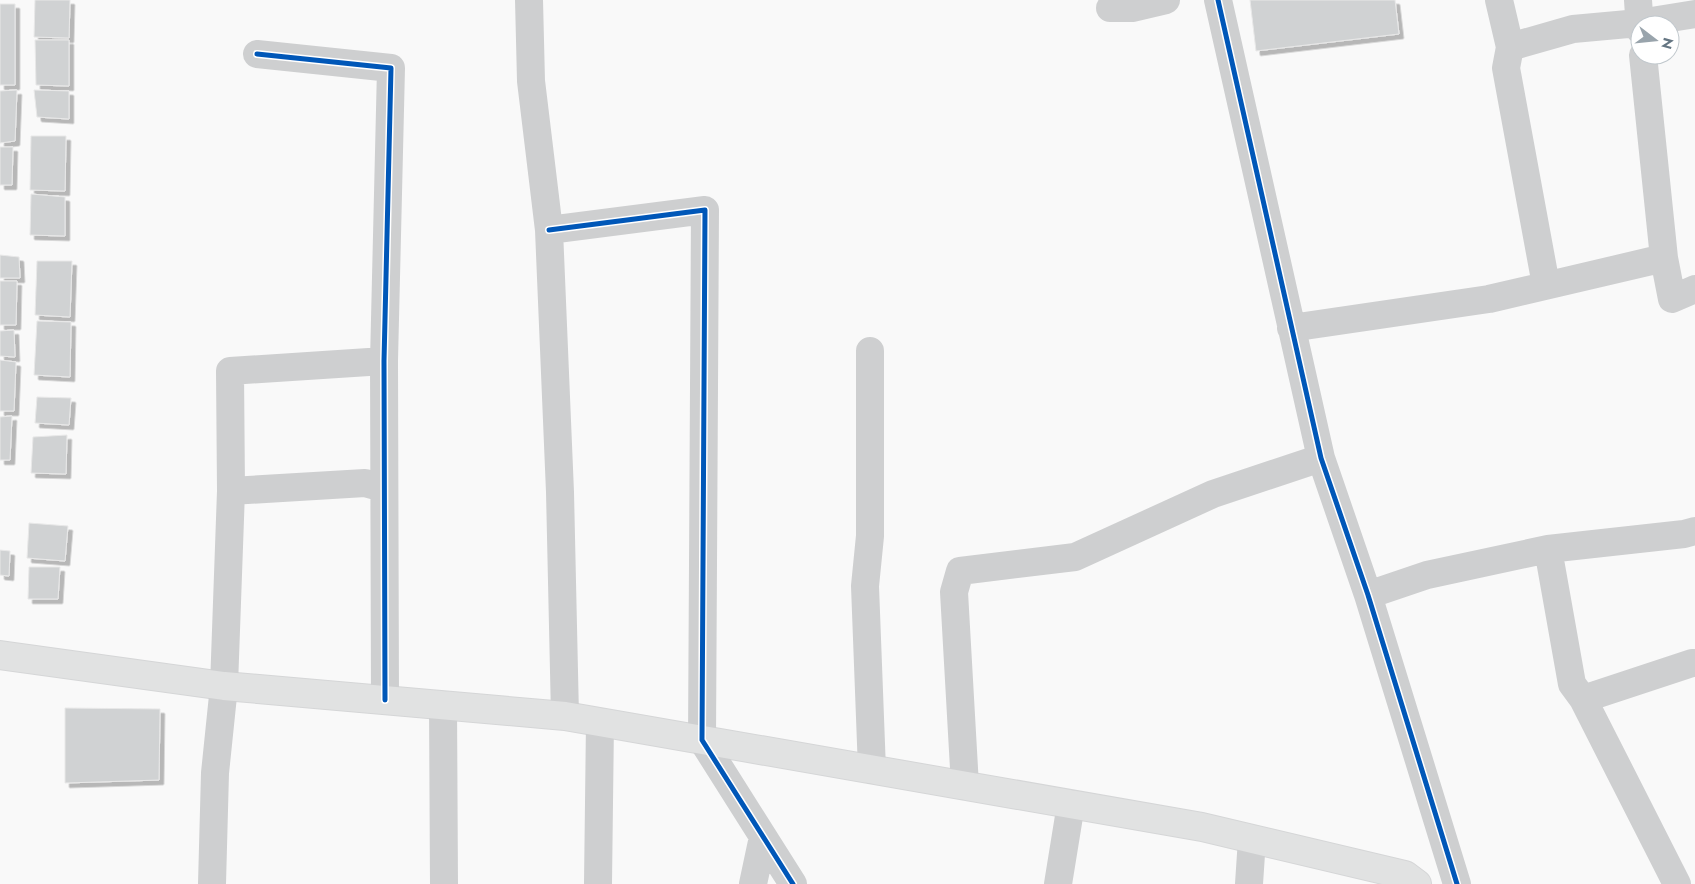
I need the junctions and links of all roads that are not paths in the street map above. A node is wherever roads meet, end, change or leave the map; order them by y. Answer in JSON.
{"nodes":[{"id":1,"x":530,"y":0,"type":"edge"},
{"id":2,"x":1166,"y":0,"type":"edge"},
{"id":3,"x":1218,"y":0,"type":"edge"},
{"id":4,"x":1499,"y":0,"type":"edge"},
{"id":5,"x":1110,"y":8,"type":"dead end"},
{"id":6,"x":1695,"y":14,"type":"edge"},
{"id":7,"x":1680,"y":15,"type":"edge"},
{"id":8,"x":1630,"y":20,"type":"edge"},
{"id":9,"x":1510,"y":47,"type":"junction"},
{"id":10,"x":257,"y":54,"type":"dead end"},
{"id":11,"x":1644,"y":65,"type":"edge"},
{"id":12,"x":549,"y":230,"type":"junction"},
{"id":13,"x":1664,"y":258,"type":"junction"},
{"id":14,"x":1546,"y":285,"type":"junction"},
{"id":15,"x":1695,"y":289,"type":"edge"},
{"id":16,"x":1291,"y":328,"type":"junction"},
{"id":17,"x":870,"y":351,"type":"dead end"},
{"id":18,"x":384,"y":361,"type":"junction"},
{"id":19,"x":1321,"y":458,"type":"junction"},
{"id":20,"x":383,"y":488,"type":"junction"},
{"id":21,"x":231,"y":491,"type":"junction"},
{"id":22,"x":1695,"y":531,"type":"edge"},
{"id":23,"x":1548,"y":549,"type":"junction"},
{"id":24,"x":1368,"y":595,"type":"junction"},
{"id":25,"x":0,"y":655,"type":"edge"},
{"id":26,"x":1695,"y":663,"type":"edge"},
{"id":27,"x":224,"y":686,"type":"junction"},
{"id":28,"x":1583,"y":699,"type":"junction"},
{"id":29,"x":385,"y":700,"type":"junction"},
{"id":30,"x":443,"y":706,"type":"junction"},
{"id":31,"x":565,"y":716,"type":"junction"},
{"id":32,"x":600,"y":722,"type":"junction"},
{"id":33,"x":702,"y":740,"type":"junction"},
{"id":34,"x":872,"y":770,"type":"junction"},
{"id":35,"x":965,"y":786,"type":"junction"},
{"id":36,"x":1071,"y":804,"type":"junction"},
{"id":37,"x":763,"y":837,"type":"junction"},
{"id":38,"x":1252,"y":839,"type":"junction"},
{"id":39,"x":212,"y":884,"type":"edge"},
{"id":40,"x":444,"y":884,"type":"edge"},
{"id":41,"x":598,"y":884,"type":"edge"},
{"id":42,"x":753,"y":884,"type":"edge"},
{"id":43,"x":793,"y":884,"type":"edge"},
{"id":44,"x":1058,"y":884,"type":"edge"},
{"id":45,"x":1249,"y":884,"type":"edge"},
{"id":46,"x":1417,"y":884,"type":"edge"},
{"id":47,"x":1457,"y":884,"type":"edge"},
{"id":48,"x":1677,"y":884,"type":"edge"}],
"edges":[{"from":1,"to":12,"type":"street"},
{"from":2,"to":5,"type":"street"},
{"from":3,"to":16,"type":"street"},
{"from":4,"to":9,"type":"street"},
{"from":6,"to":7,"type":"street"},
{"from":8,"to":9,"type":"street"},
{"from":9,"to":14,"type":"street"},
{"from":10,"to":18,"type":"street"},
{"from":11,"to":13,"type":"street"},
{"from":12,"to":31,"type":"street"},
{"from":12,"to":33,"type":"street"},
{"from":13,"to":14,"type":"street"},
{"from":13,"to":15,"type":"street"},
{"from":14,"to":16,"type":"street"},
{"from":16,"to":19,"type":"street"},
{"from":17,"to":34,"type":"street"},
{"from":18,"to":20,"type":"street"},
{"from":18,"to":21,"type":"street"},
{"from":19,"to":24,"type":"street"},
{"from":19,"to":35,"type":"street"},
{"from":20,"to":21,"type":"street"},
{"from":20,"to":29,"type":"street"},
{"from":21,"to":27,"type":"street"},
{"from":22,"to":23,"type":"street"},
{"from":23,"to":24,"type":"street"},
{"from":23,"to":28,"type":"street"},
{"from":24,"to":47,"type":"street"},
{"from":25,"to":27,"type":"main road"},
{"from":26,"to":28,"type":"street"},
{"from":27,"to":29,"type":"main road"},
{"from":27,"to":39,"type":"street"},
{"from":28,"to":48,"type":"street"},
{"from":29,"to":30,"type":"main road"},
{"from":30,"to":31,"type":"main road"},
{"from":30,"to":40,"type":"street"},
{"from":31,"to":32,"type":"main road"},
{"from":32,"to":33,"type":"main road"},
{"from":32,"to":41,"type":"street"},
{"from":33,"to":34,"type":"main road"},
{"from":33,"to":37,"type":"street"},
{"from":34,"to":35,"type":"main road"},
{"from":35,"to":36,"type":"main road"},
{"from":36,"to":38,"type":"main road"},
{"from":36,"to":44,"type":"street"},
{"from":37,"to":42,"type":"street"},
{"from":37,"to":43,"type":"street"},
{"from":38,"to":45,"type":"street"},
{"from":38,"to":46,"type":"main road"}]}
